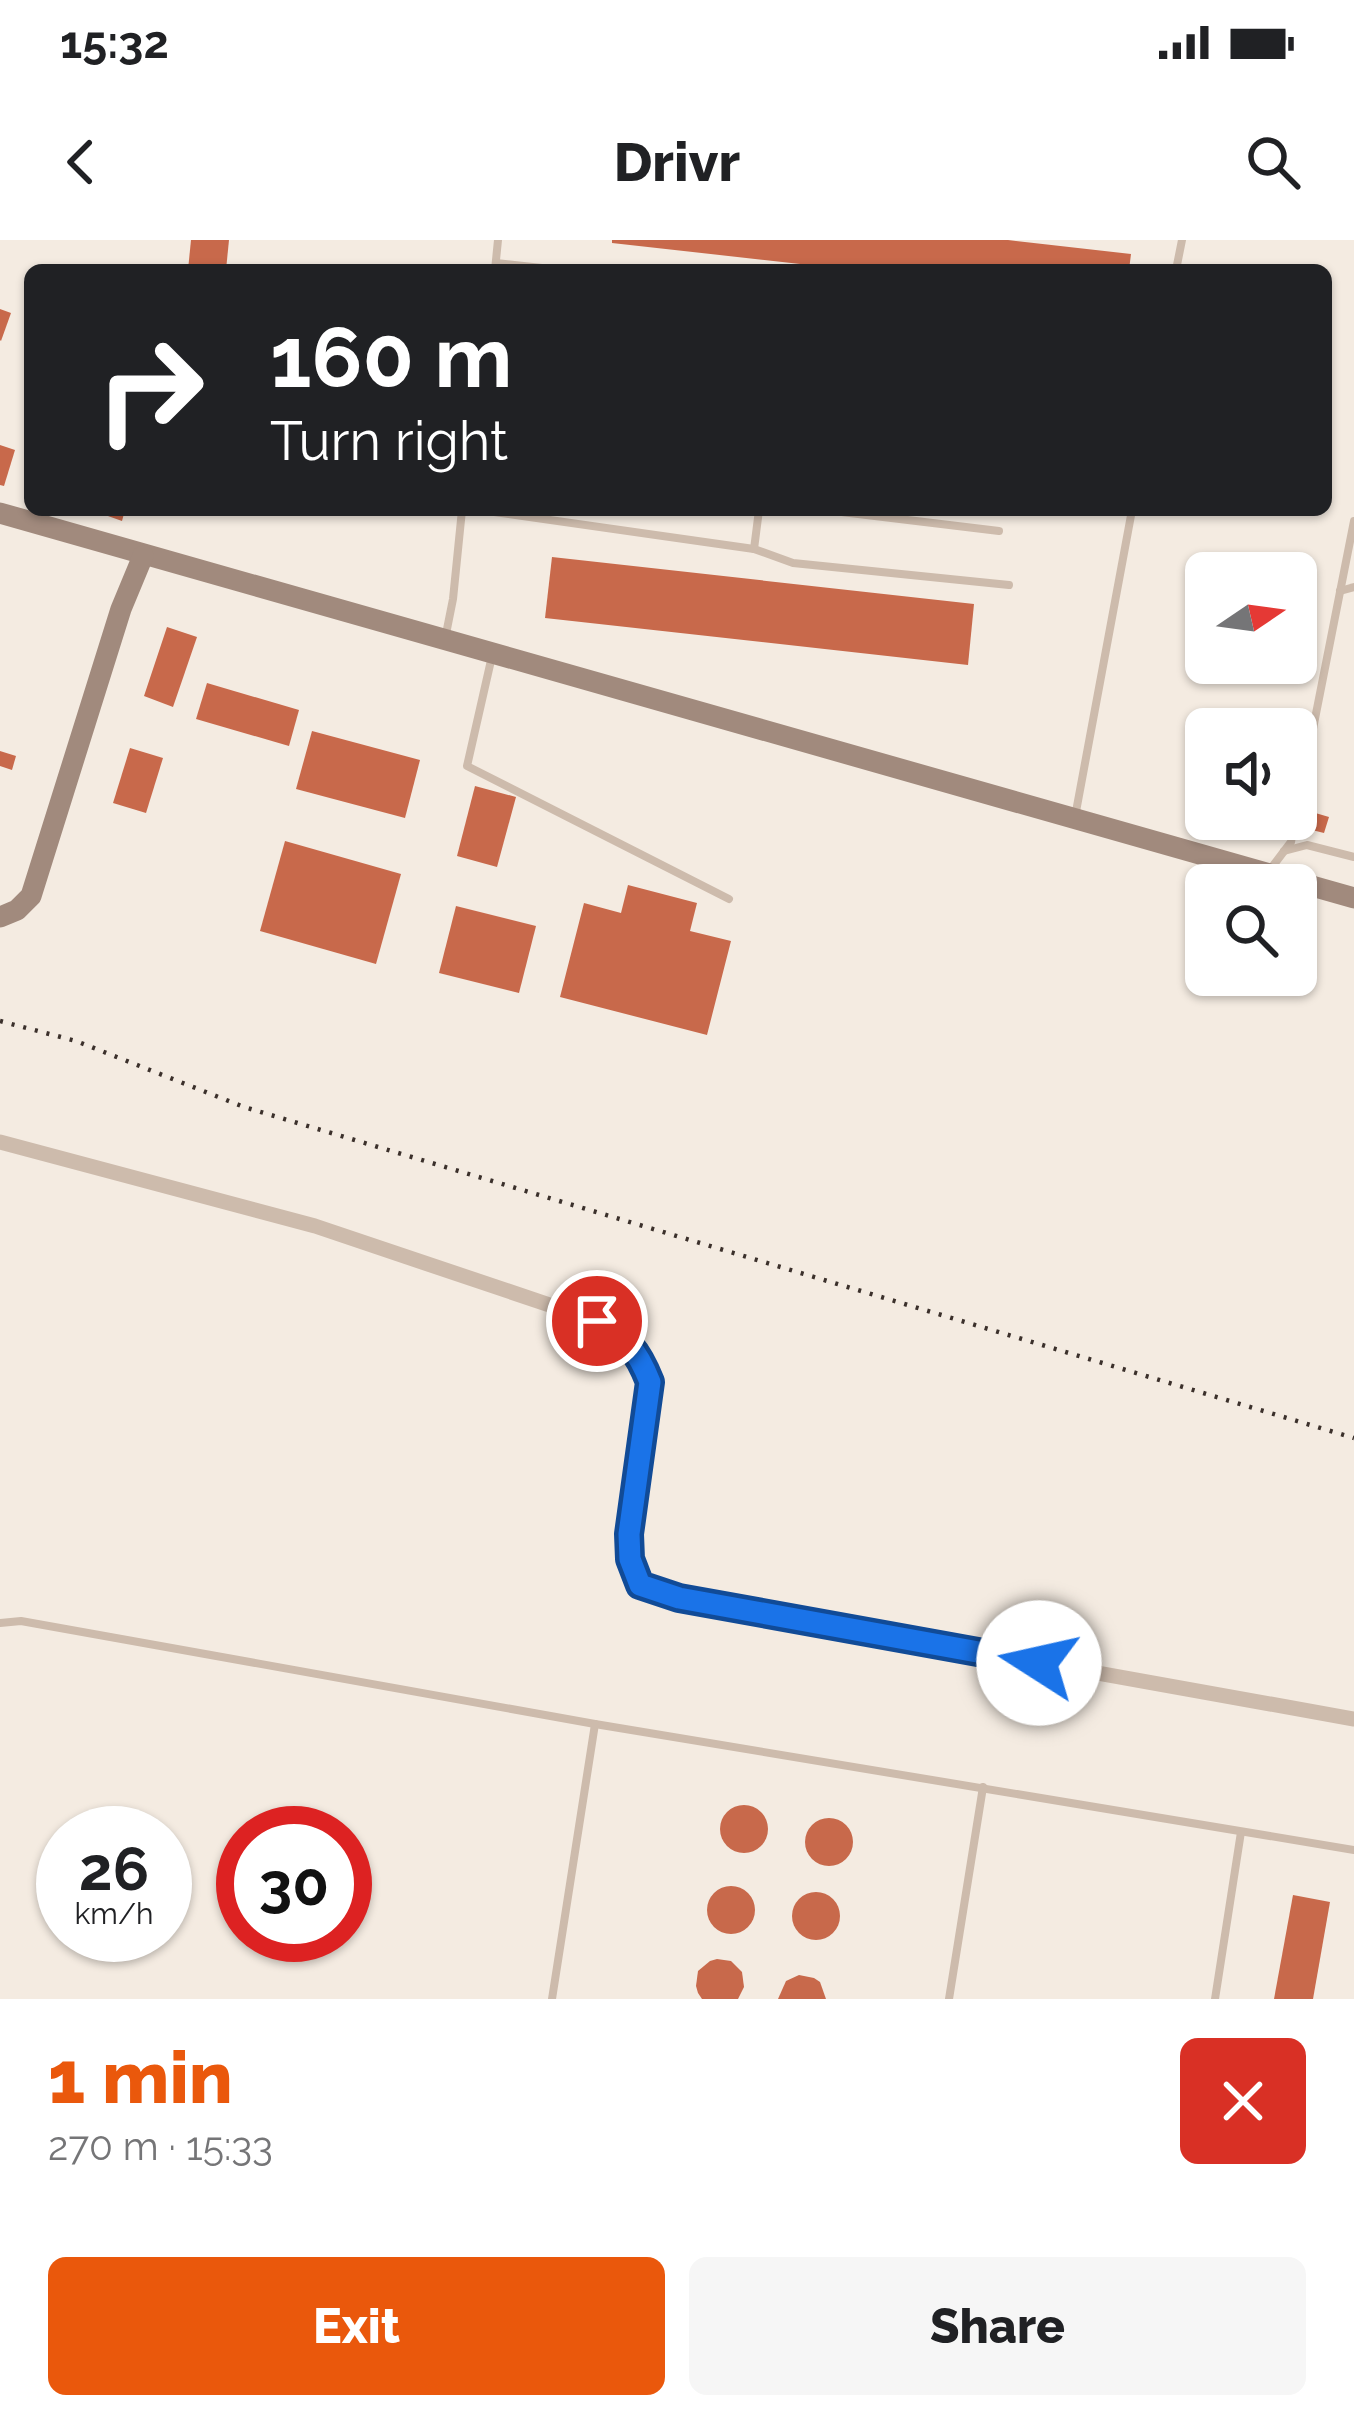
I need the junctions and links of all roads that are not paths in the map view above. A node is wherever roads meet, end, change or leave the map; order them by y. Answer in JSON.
{"nodes":[{"id":1,"x":0,"y":513,"type":"edge"},
{"id":2,"x":461,"y":516,"type":"edge"},
{"id":3,"x":522,"y":516,"type":"edge"},
{"id":4,"x":757,"y":516,"type":"edge"},
{"id":5,"x":874,"y":516,"type":"edge"},
{"id":6,"x":1131,"y":516,"type":"edge"},
{"id":7,"x":1354,"y":521,"type":"edge"},
{"id":8,"x":998,"y":531,"type":"dead end"},
{"id":9,"x":754,"y":549,"type":"junction"},
{"id":10,"x":143,"y":556,"type":"junction"},
{"id":11,"x":1009,"y":585,"type":"dead end"},
{"id":12,"x":1354,"y":587,"type":"edge"},
{"id":13,"x":1340,"y":591,"type":"junction"},
{"id":14,"x":445,"y":641,"type":"junction"},
{"id":15,"x":492,"y":654,"type":"junction"},
{"id":16,"x":1317,"y":709,"type":"edge"},
{"id":17,"x":1075,"y":818,"type":"junction"},
{"id":18,"x":1291,"y":840,"type":"edge"},
{"id":19,"x":1284,"y":851,"type":"junction"},
{"id":20,"x":1354,"y":857,"type":"edge"},
{"id":21,"x":1236,"y":864,"type":"edge"},
{"id":22,"x":1275,"y":864,"type":"edge"},
{"id":23,"x":1317,"y":887,"type":"edge"},
{"id":24,"x":1354,"y":898,"type":"edge"},
{"id":25,"x":728,"y":899,"type":"dead end"},
{"id":26,"x":0,"y":917,"type":"edge"},
{"id":27,"x":0,"y":1142,"type":"edge"},
{"id":28,"x":0,"y":1623,"type":"edge"},
{"id":29,"x":1354,"y":1719,"type":"edge"},
{"id":30,"x":596,"y":1724,"type":"junction"},
{"id":31,"x":983,"y":1787,"type":"junction"},
{"id":32,"x":1241,"y":1832,"type":"junction"},
{"id":33,"x":1354,"y":1850,"type":"edge"},
{"id":34,"x":552,"y":1999,"type":"edge"},
{"id":35,"x":949,"y":1999,"type":"edge"},
{"id":36,"x":1215,"y":1999,"type":"edge"}],
"edges":[{"from":1,"to":10,"type":"main road"},
{"from":2,"to":14,"type":"lane"},
{"from":3,"to":9,"type":"lane"},
{"from":4,"to":9,"type":"lane"},
{"from":5,"to":8,"type":"lane"},
{"from":6,"to":17,"type":"lane"},
{"from":7,"to":13,"type":"lane"},
{"from":9,"to":11,"type":"lane"},
{"from":10,"to":14,"type":"main road"},
{"from":10,"to":26,"type":"main road"},
{"from":12,"to":13,"type":"lane"},
{"from":13,"to":16,"type":"lane"},
{"from":14,"to":15,"type":"main road"},
{"from":15,"to":17,"type":"main road"},
{"from":15,"to":25,"type":"lane"},
{"from":17,"to":21,"type":"main road"},
{"from":18,"to":19,"type":"lane"},
{"from":19,"to":20,"type":"lane"},
{"from":19,"to":22,"type":"lane"},
{"from":23,"to":24,"type":"main road"},
{"from":27,"to":29,"type":"street"},
{"from":28,"to":30,"type":"lane"},
{"from":30,"to":31,"type":"lane"},
{"from":30,"to":34,"type":"lane"},
{"from":31,"to":32,"type":"lane"},
{"from":31,"to":35,"type":"lane"},
{"from":32,"to":33,"type":"lane"},
{"from":32,"to":36,"type":"lane"}]}
